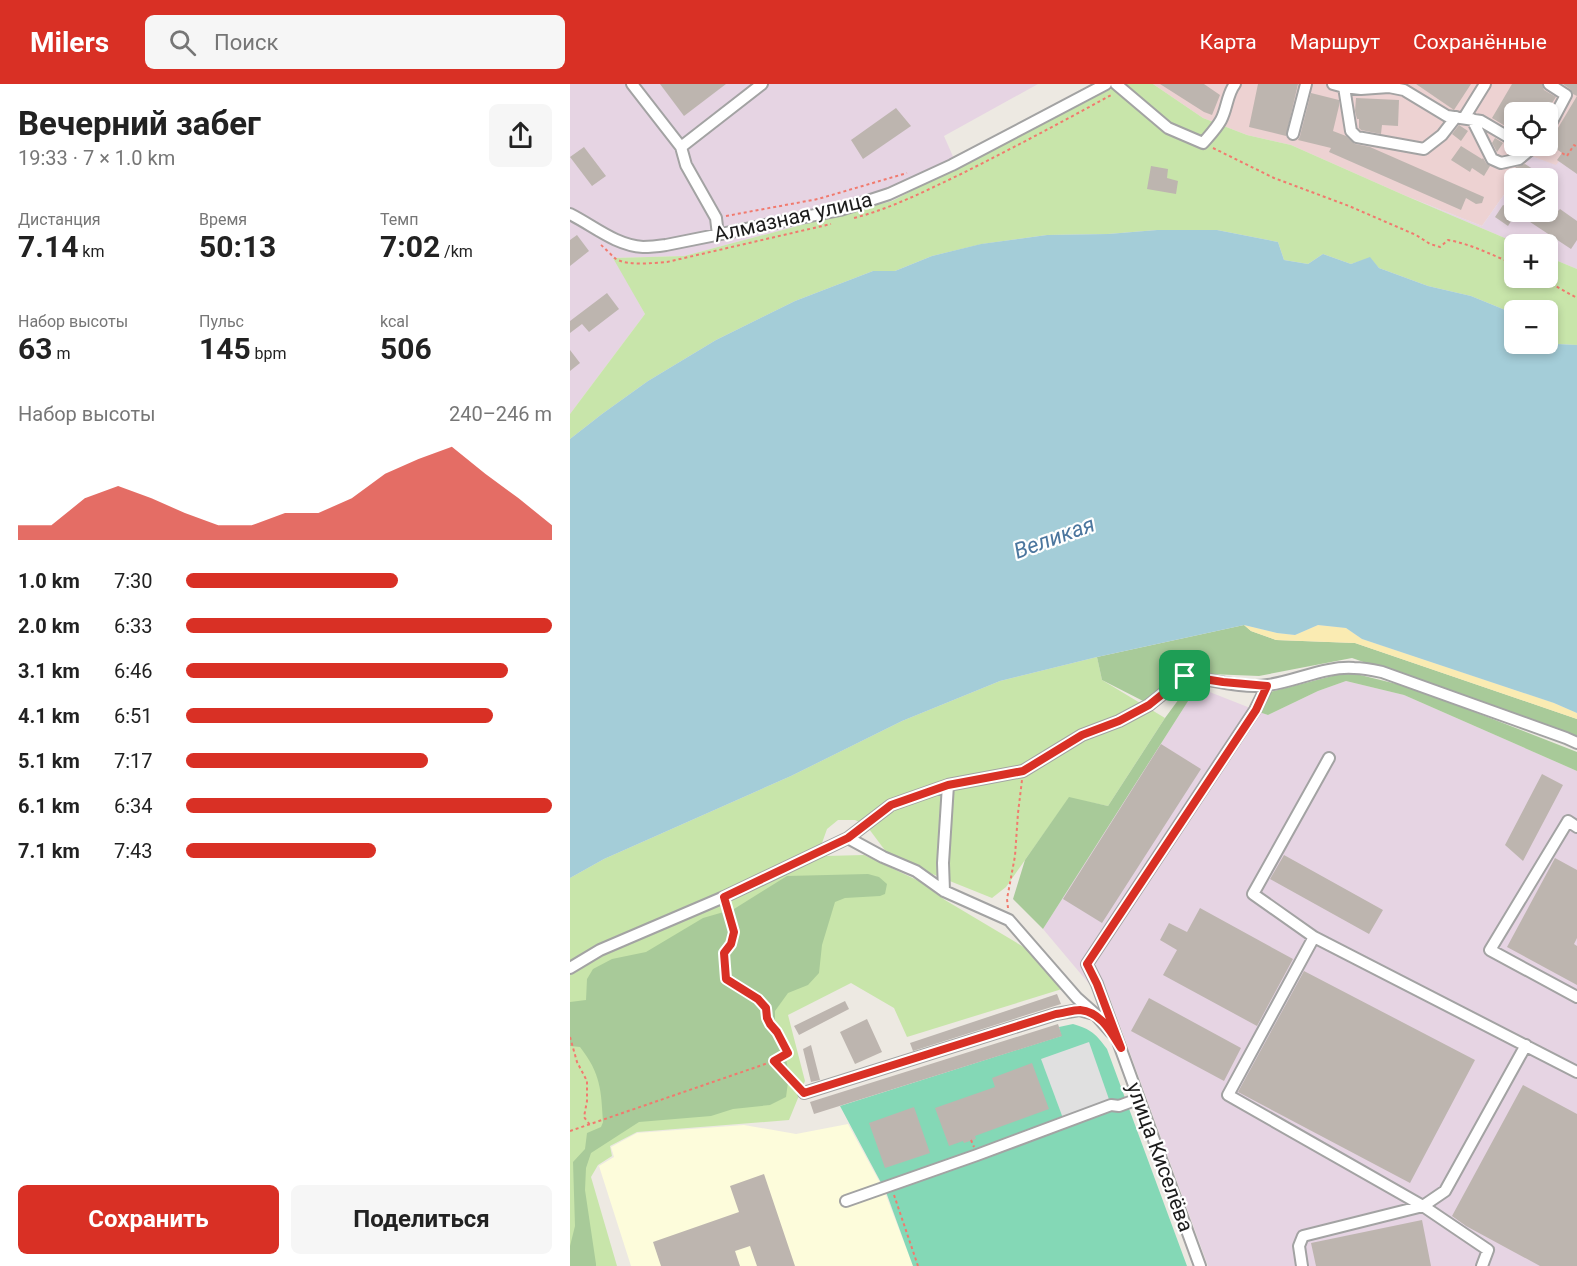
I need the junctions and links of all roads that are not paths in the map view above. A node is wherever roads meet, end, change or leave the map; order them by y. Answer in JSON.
{"nodes":[{"id":1,"x":632,"y":84,"type":"edge"},
{"id":2,"x":762,"y":84,"type":"edge"},
{"id":3,"x":1107,"y":84,"type":"edge"},
{"id":4,"x":1116,"y":84,"type":"edge"},
{"id":5,"x":1235,"y":84,"type":"edge"},
{"id":6,"x":1306,"y":84,"type":"edge"},
{"id":7,"x":1485,"y":84,"type":"edge"},
{"id":8,"x":1549,"y":84,"type":"edge"},
{"id":9,"x":1338,"y":86,"type":"edge"},
{"id":10,"x":1378,"y":86,"type":"edge"},
{"id":11,"x":1558,"y":110,"type":"edge"},
{"id":12,"x":1464,"y":118,"type":"junction"},
{"id":13,"x":1293,"y":134,"type":"dead end"},
{"id":14,"x":1504,"y":135,"type":"edge"},
{"id":15,"x":681,"y":147,"type":"junction"},
{"id":16,"x":1522,"y":156,"type":"edge"},
{"id":17,"x":570,"y":214,"type":"edge"},
{"id":18,"x":718,"y":234,"type":"junction"},
{"id":19,"x":1267,"y":686,"type":"junction"},
{"id":20,"x":1577,"y":743,"type":"edge"},
{"id":21,"x":1329,"y":758,"type":"dead end"},
{"id":22,"x":948,"y":785,"type":"junction"},
{"id":23,"x":1577,"y":827,"type":"edge"},
{"id":24,"x":848,"y":838,"type":"junction"},
{"id":25,"x":944,"y":891,"type":"junction"},
{"id":26,"x":1314,"y":937,"type":"junction"},
{"id":27,"x":570,"y":968,"type":"edge"},
{"id":28,"x":1577,"y":997,"type":"edge"},
{"id":29,"x":1095,"y":1014,"type":"junction"},
{"id":30,"x":1526,"y":1045,"type":"junction"},
{"id":31,"x":1121,"y":1048,"type":"junction"},
{"id":32,"x":1577,"y":1072,"type":"edge"},
{"id":33,"x":804,"y":1093,"type":"road end"},
{"id":34,"x":1138,"y":1099,"type":"junction"},
{"id":35,"x":846,"y":1200,"type":"dead end"},
{"id":36,"x":1423,"y":1206,"type":"junction"},
{"id":37,"x":1200,"y":1266,"type":"edge"},
{"id":38,"x":1302,"y":1266,"type":"edge"},
{"id":39,"x":1482,"y":1266,"type":"edge"}],
"edges":[{"from":1,"to":15,"type":"street"},
{"from":2,"to":15,"type":"street"},
{"from":3,"to":18,"type":"street","name":"Алмазная улица"},
{"from":4,"to":5,"type":"street"},
{"from":6,"to":13,"type":"street"},
{"from":7,"to":12,"type":"street"},
{"from":8,"to":11,"type":"street"},
{"from":9,"to":10,"type":"street"},
{"from":9,"to":12,"type":"street"},
{"from":10,"to":12,"type":"street"},
{"from":12,"to":14,"type":"street"},
{"from":12,"to":16,"type":"street"},
{"from":15,"to":18,"type":"street"},
{"from":17,"to":18,"type":"street","name":"Алмазная улица"},
{"from":19,"to":20,"type":"street"},
{"from":19,"to":22,"type":"street"},
{"from":19,"to":31,"type":"street"},
{"from":21,"to":26,"type":"street"},
{"from":22,"to":24,"type":"street"},
{"from":22,"to":25,"type":"street"},
{"from":23,"to":28,"type":"street"},
{"from":24,"to":25,"type":"street"},
{"from":24,"to":27,"type":"street"},
{"from":25,"to":29,"type":"street"},
{"from":26,"to":30,"type":"street"},
{"from":26,"to":36,"type":"street"},
{"from":29,"to":31,"type":"street"},
{"from":29,"to":33,"type":"street"},
{"from":30,"to":32,"type":"street"},
{"from":30,"to":36,"type":"street"},
{"from":31,"to":34,"type":"street","name":"улица Киселёва"},
{"from":34,"to":35,"type":"street"},
{"from":34,"to":37,"type":"street","name":"улица Киселёва"},
{"from":36,"to":38,"type":"street"},
{"from":36,"to":39,"type":"street"}]}
